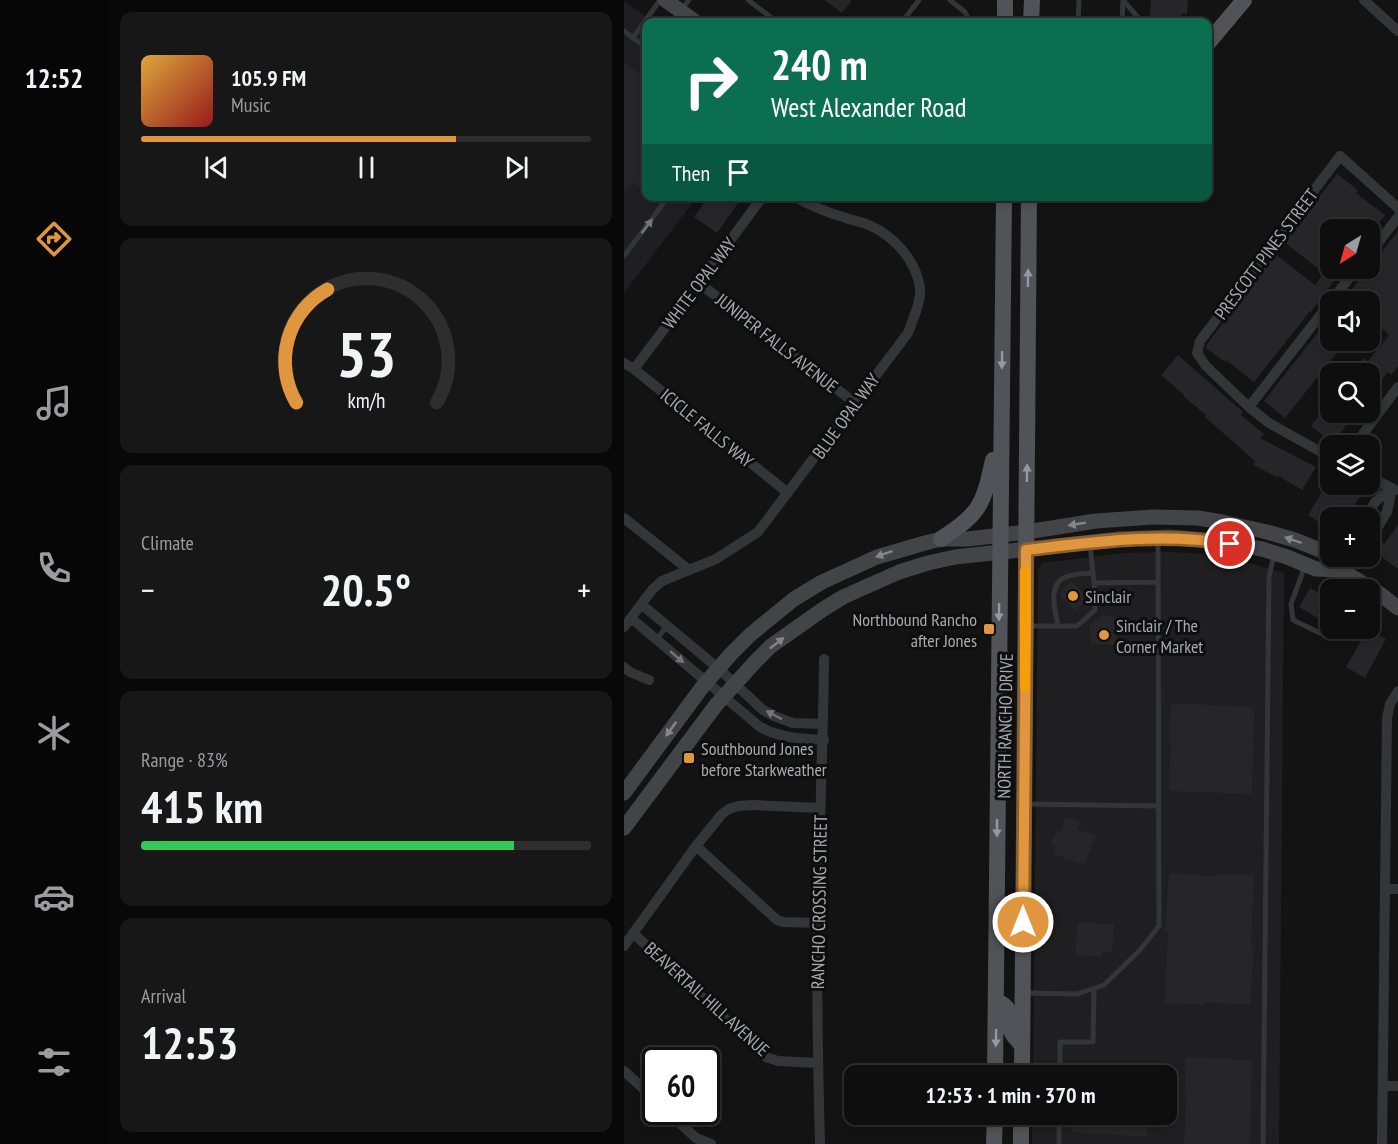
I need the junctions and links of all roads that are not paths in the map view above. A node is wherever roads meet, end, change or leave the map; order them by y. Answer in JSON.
{"nodes":[{"id":1,"x":662,"y":0,"type":"edge"},
{"id":2,"x":748,"y":0,"type":"edge"},
{"id":3,"x":919,"y":0,"type":"edge"},
{"id":4,"x":950,"y":0,"type":"edge"},
{"id":5,"x":1005,"y":0,"type":"edge"},
{"id":6,"x":1032,"y":0,"type":"edge"},
{"id":7,"x":1079,"y":0,"type":"edge"},
{"id":8,"x":1123,"y":0,"type":"edge"},
{"id":9,"x":1244,"y":0,"type":"edge"},
{"id":10,"x":1364,"y":0,"type":"edge"},
{"id":11,"x":685,"y":6,"type":"edge"},
{"id":12,"x":648,"y":18,"type":"edge"},
{"id":13,"x":772,"y":18,"type":"edge"},
{"id":14,"x":905,"y":18,"type":"edge"},
{"id":15,"x":968,"y":18,"type":"edge"},
{"id":16,"x":1005,"y":18,"type":"edge"},
{"id":17,"x":1031,"y":18,"type":"edge"},
{"id":18,"x":1078,"y":18,"type":"edge"},
{"id":19,"x":1122,"y":18,"type":"edge"},
{"id":20,"x":1139,"y":18,"type":"edge"},
{"id":21,"x":642,"y":26,"type":"edge"},
{"id":22,"x":624,"y":32,"type":"edge"},
{"id":23,"x":1398,"y":32,"type":"edge"},
{"id":24,"x":633,"y":38,"type":"junction"},
{"id":25,"x":1212,"y":38,"type":"edge"},
{"id":26,"x":642,"y":44,"type":"edge"},
{"id":27,"x":665,"y":201,"type":"edge"},
{"id":28,"x":759,"y":201,"type":"edge"},
{"id":29,"x":805,"y":201,"type":"edge"},
{"id":30,"x":1004,"y":201,"type":"edge"},
{"id":31,"x":1029,"y":201,"type":"edge"},
{"id":32,"x":1398,"y":208,"type":"edge"},
{"id":33,"x":1398,"y":217,"type":"edge"},
{"id":34,"x":1380,"y":240,"type":"edge"},
{"id":35,"x":624,"y":256,"type":"edge"},
{"id":36,"x":1348,"y":279,"type":"edge"},
{"id":37,"x":699,"y":284,"type":"junction"},
{"id":38,"x":629,"y":366,"type":"edge"},
{"id":39,"x":1398,"y":387,"type":"edge"},
{"id":40,"x":855,"y":403,"type":"junction"},
{"id":41,"x":1249,"y":407,"type":"junction"},
{"id":42,"x":1001,"y":427,"type":"junction"},
{"id":43,"x":1362,"y":435,"type":"edge"},
{"id":44,"x":1320,"y":451,"type":"edge"},
{"id":45,"x":1380,"y":482,"type":"edge"},
{"id":46,"x":1395,"y":490,"type":"edge"},
{"id":47,"x":788,"y":493,"type":"junction"},
{"id":48,"x":1372,"y":507,"type":"edge"},
{"id":49,"x":624,"y":518,"type":"edge"},
{"id":50,"x":1382,"y":520,"type":"joint"},
{"id":51,"x":1230,"y":523,"type":"junction"},
{"id":52,"x":1380,"y":523,"type":"edge"},
{"id":53,"x":1026,"y":532,"type":"junction"},
{"id":54,"x":1000,"y":535,"type":"junction"},
{"id":55,"x":1158,"y":537,"type":"junction"},
{"id":56,"x":941,"y":539,"type":"junction"},
{"id":57,"x":1090,"y":542,"type":"junction"},
{"id":58,"x":1026,"y":550,"type":"junction"},
{"id":59,"x":1320,"y":550,"type":"edge"},
{"id":60,"x":1274,"y":553,"type":"junction"},
{"id":61,"x":1000,"y":554,"type":"junction"},
{"id":62,"x":1305,"y":565,"type":"junction"},
{"id":63,"x":1325,"y":567,"type":"edge"},
{"id":64,"x":689,"y":570,"type":"junction"},
{"id":65,"x":1093,"y":573,"type":"junction"},
{"id":66,"x":1158,"y":582,"type":"junction"},
{"id":67,"x":1094,"y":583,"type":"junction"},
{"id":68,"x":1380,"y":598,"type":"edge"},
{"id":69,"x":641,"y":604,"type":"junction"},
{"id":70,"x":1398,"y":608,"type":"edge"},
{"id":71,"x":627,"y":622,"type":"edge"},
{"id":72,"x":667,"y":626,"type":"junction"},
{"id":73,"x":1026,"y":626,"type":"junction"},
{"id":74,"x":1058,"y":626,"type":"junction"},
{"id":75,"x":1320,"y":633,"type":"edge"},
{"id":76,"x":656,"y":640,"type":"junction"},
{"id":77,"x":824,"y":660,"type":"dead end"},
{"id":78,"x":624,"y":667,"type":"edge"},
{"id":79,"x":718,"y":668,"type":"junction"},
{"id":80,"x":649,"y":680,"type":"dead end"},
{"id":81,"x":706,"y":682,"type":"junction"},
{"id":82,"x":734,"y":683,"type":"junction"},
{"id":83,"x":1398,"y":691,"type":"edge"},
{"id":84,"x":723,"y":697,"type":"junction"},
{"id":85,"x":797,"y":723,"type":"junction"},
{"id":86,"x":824,"y":723,"type":"junction"},
{"id":87,"x":796,"y":738,"type":"junction"},
{"id":88,"x":824,"y":740,"type":"junction"},
{"id":89,"x":624,"y":793,"type":"edge"},
{"id":90,"x":1024,"y":804,"type":"junction"},
{"id":91,"x":1158,"y":806,"type":"junction"},
{"id":92,"x":820,"y":808,"type":"junction"},
{"id":93,"x":624,"y":828,"type":"edge"},
{"id":94,"x":696,"y":846,"type":"junction"},
{"id":95,"x":1384,"y":890,"type":"junction"},
{"id":96,"x":1398,"y":890,"type":"edge"},
{"id":97,"x":818,"y":923,"type":"junction"},
{"id":98,"x":633,"y":933,"type":"junction"},
{"id":99,"x":624,"y":946,"type":"edge"},
{"id":100,"x":997,"y":950,"type":"junction"},
{"id":101,"x":1094,"y":989,"type":"junction"},
{"id":102,"x":1022,"y":993,"type":"junction"},
{"id":103,"x":996,"y":1001,"type":"junction"},
{"id":104,"x":1022,"y":1045,"type":"junction"},
{"id":105,"x":818,"y":1063,"type":"junction"},
{"id":106,"x":995,"y":1065,"type":"edge"},
{"id":107,"x":1022,"y":1065,"type":"edge"},
{"id":108,"x":1060,"y":1065,"type":"edge"},
{"id":109,"x":624,"y":1071,"type":"edge"},
{"id":110,"x":1383,"y":1086,"type":"junction"},
{"id":111,"x":1398,"y":1086,"type":"edge"},
{"id":112,"x":642,"y":1087,"type":"edge"},
{"id":113,"x":682,"y":1125,"type":"edge"},
{"id":114,"x":995,"y":1125,"type":"edge"},
{"id":115,"x":1021,"y":1125,"type":"edge"},
{"id":116,"x":1059,"y":1125,"type":"edge"},
{"id":117,"x":711,"y":1144,"type":"edge"},
{"id":118,"x":820,"y":1144,"type":"edge"},
{"id":119,"x":994,"y":1144,"type":"edge"},
{"id":120,"x":1021,"y":1144,"type":"edge"},
{"id":121,"x":1059,"y":1144,"type":"edge"},
{"id":122,"x":1263,"y":1144,"type":"edge"},
{"id":123,"x":1382,"y":1144,"type":"edge"}],
"edges":[{"from":1,"to":11,"type":"main road"},
{"from":1,"to":12,"type":"lane"},
{"from":2,"to":13,"type":"lane"},
{"from":3,"to":14,"type":"lane"},
{"from":4,"to":15,"type":"lane"},
{"from":5,"to":16,"type":"main road"},
{"from":6,"to":17,"type":"main road"},
{"from":7,"to":18,"type":"lane"},
{"from":8,"to":19,"type":"lane"},
{"from":8,"to":20,"type":"lane"},
{"from":9,"to":25,"type":"main road"},
{"from":10,"to":23,"type":"street"},
{"from":21,"to":24,"type":"lane"},
{"from":22,"to":24,"type":"lane"},
{"from":24,"to":26,"type":"lane"},
{"from":35,"to":27,"type":"lane","one_way":true},
{"from":28,"to":37,"type":"street","name":"WHITE OPAL WAY"},
{"from":29,"to":40,"type":"street","name":"BLUE OPAL WAY"},
{"from":30,"to":42,"type":"main road","name":"NORTH RANCHO DRIVE","one_way":true},
{"from":53,"to":31,"type":"main road","name":"NORTH RANCHO DRIVE","one_way":true},
{"from":32,"to":41,"type":"street","name":"PRESCOTT PINES STREET"},
{"from":33,"to":34,"type":"street"},
{"from":36,"to":41,"type":"street"},
{"from":37,"to":38,"type":"street","name":"WHITE OPAL WAY"},
{"from":37,"to":40,"type":"street","name":"JUNIPER FALLS AVENUE"},
{"from":38,"to":47,"type":"street","name":"ICICLE FALLS WAY"},
{"from":39,"to":43,"type":"street"},
{"from":40,"to":47,"type":"street","name":"BLUE OPAL WAY"},
{"from":41,"to":44,"type":"street"},
{"from":42,"to":54,"type":"main road","name":"NORTH RANCHO DRIVE"},
{"from":42,"to":56,"type":"main road"},
{"from":45,"to":46,"type":"street"},
{"from":46,"to":48,"type":"street"},
{"from":46,"to":50,"type":"street"},
{"from":47,"to":64,"type":"street","name":"BLUE OPAL WAY"},
{"from":49,"to":64,"type":"street"},
{"from":50,"to":52,"type":"street"},
{"from":51,"to":53,"type":"main road","one_way":true},
{"from":51,"to":55,"type":"main road"},
{"from":59,"to":51,"type":"main road","one_way":true},
{"from":53,"to":54,"type":"main road"},
{"from":53,"to":58,"type":"main road","name":"NORTH RANCHO DRIVE"},
{"from":54,"to":56,"type":"main road"},
{"from":54,"to":61,"type":"main road","name":"NORTH RANCHO DRIVE"},
{"from":55,"to":57,"type":"main road"},
{"from":55,"to":60,"type":"main road"},
{"from":55,"to":66,"type":"lane"},
{"from":56,"to":79,"type":"main road","one_way":true},
{"from":57,"to":58,"type":"main road"},
{"from":57,"to":65,"type":"lane"},
{"from":58,"to":61,"type":"main road"},
{"from":58,"to":73,"type":"main road","name":"NORTH RANCHO DRIVE"},
{"from":60,"to":62,"type":"main road"},
{"from":60,"to":122,"type":"lane"},
{"from":82,"to":61,"type":"main road","one_way":true},
{"from":61,"to":100,"type":"main road","name":"NORTH RANCHO DRIVE","one_way":true},
{"from":62,"to":63,"type":"main road"},
{"from":62,"to":75,"type":"lane"},
{"from":64,"to":69,"type":"street","name":"BLUE OPAL WAY"},
{"from":65,"to":67,"type":"lane"},
{"from":65,"to":74,"type":"lane"},
{"from":66,"to":67,"type":"lane"},
{"from":66,"to":91,"type":"lane"},
{"from":67,"to":74,"type":"lane"},
{"from":68,"to":70,"type":"main road"},
{"from":69,"to":71,"type":"street","name":"BLUE OPAL WAY"},
{"from":69,"to":72,"type":"street"},
{"from":71,"to":76,"type":"street"},
{"from":72,"to":76,"type":"lane"},
{"from":72,"to":79,"type":"street"},
{"from":73,"to":74,"type":"lane"},
{"from":73,"to":90,"type":"main road","name":"NORTH RANCHO DRIVE"},
{"from":76,"to":81,"type":"street","one_way":true},
{"from":77,"to":86,"type":"street","name":"RANCHO CROSSING STREET"},
{"from":78,"to":80,"type":"street"},
{"from":79,"to":81,"type":"main road"},
{"from":79,"to":82,"type":"street"},
{"from":81,"to":84,"type":"street"},
{"from":81,"to":89,"type":"main road","one_way":true},
{"from":82,"to":84,"type":"main road"},
{"from":85,"to":82,"type":"street","one_way":true},
{"from":83,"to":95,"type":"street"},
{"from":84,"to":87,"type":"street"},
{"from":84,"to":93,"type":"main road"},
{"from":85,"to":86,"type":"street"},
{"from":85,"to":87,"type":"lane"},
{"from":86,"to":88,"type":"street","name":"RANCHO CROSSING STREET"},
{"from":87,"to":88,"type":"street"},
{"from":88,"to":92,"type":"street","name":"RANCHO CROSSING STREET"},
{"from":90,"to":91,"type":"lane"},
{"from":90,"to":102,"type":"main road","name":"NORTH RANCHO DRIVE"},
{"from":91,"to":101,"type":"lane"},
{"from":92,"to":94,"type":"street"},
{"from":92,"to":97,"type":"street","name":"RANCHO CROSSING STREET"},
{"from":94,"to":97,"type":"street"},
{"from":94,"to":98,"type":"street"},
{"from":95,"to":96,"type":"street"},
{"from":95,"to":110,"type":"street"},
{"from":97,"to":105,"type":"street","name":"RANCHO CROSSING STREET"},
{"from":98,"to":99,"type":"street"},
{"from":98,"to":105,"type":"street","name":"BEAVERTAIL HILL AVENUE"},
{"from":100,"to":102,"type":"main road"},
{"from":100,"to":103,"type":"main road","name":"NORTH RANCHO DRIVE"},
{"from":101,"to":102,"type":"lane"},
{"from":101,"to":108,"type":"lane"},
{"from":102,"to":104,"type":"main road","name":"NORTH RANCHO DRIVE"},
{"from":103,"to":104,"type":"main road"},
{"from":103,"to":106,"type":"main road","name":"NORTH RANCHO DRIVE","one_way":true},
{"from":104,"to":107,"type":"main road","name":"NORTH RANCHO DRIVE"},
{"from":105,"to":118,"type":"street","name":"RANCHO CROSSING STREET"},
{"from":109,"to":112,"type":"street"},
{"from":110,"to":111,"type":"street"},
{"from":110,"to":123,"type":"street"},
{"from":113,"to":117,"type":"street"},
{"from":114,"to":119,"type":"main road"},
{"from":115,"to":120,"type":"main road"},
{"from":116,"to":121,"type":"lane"}]}
